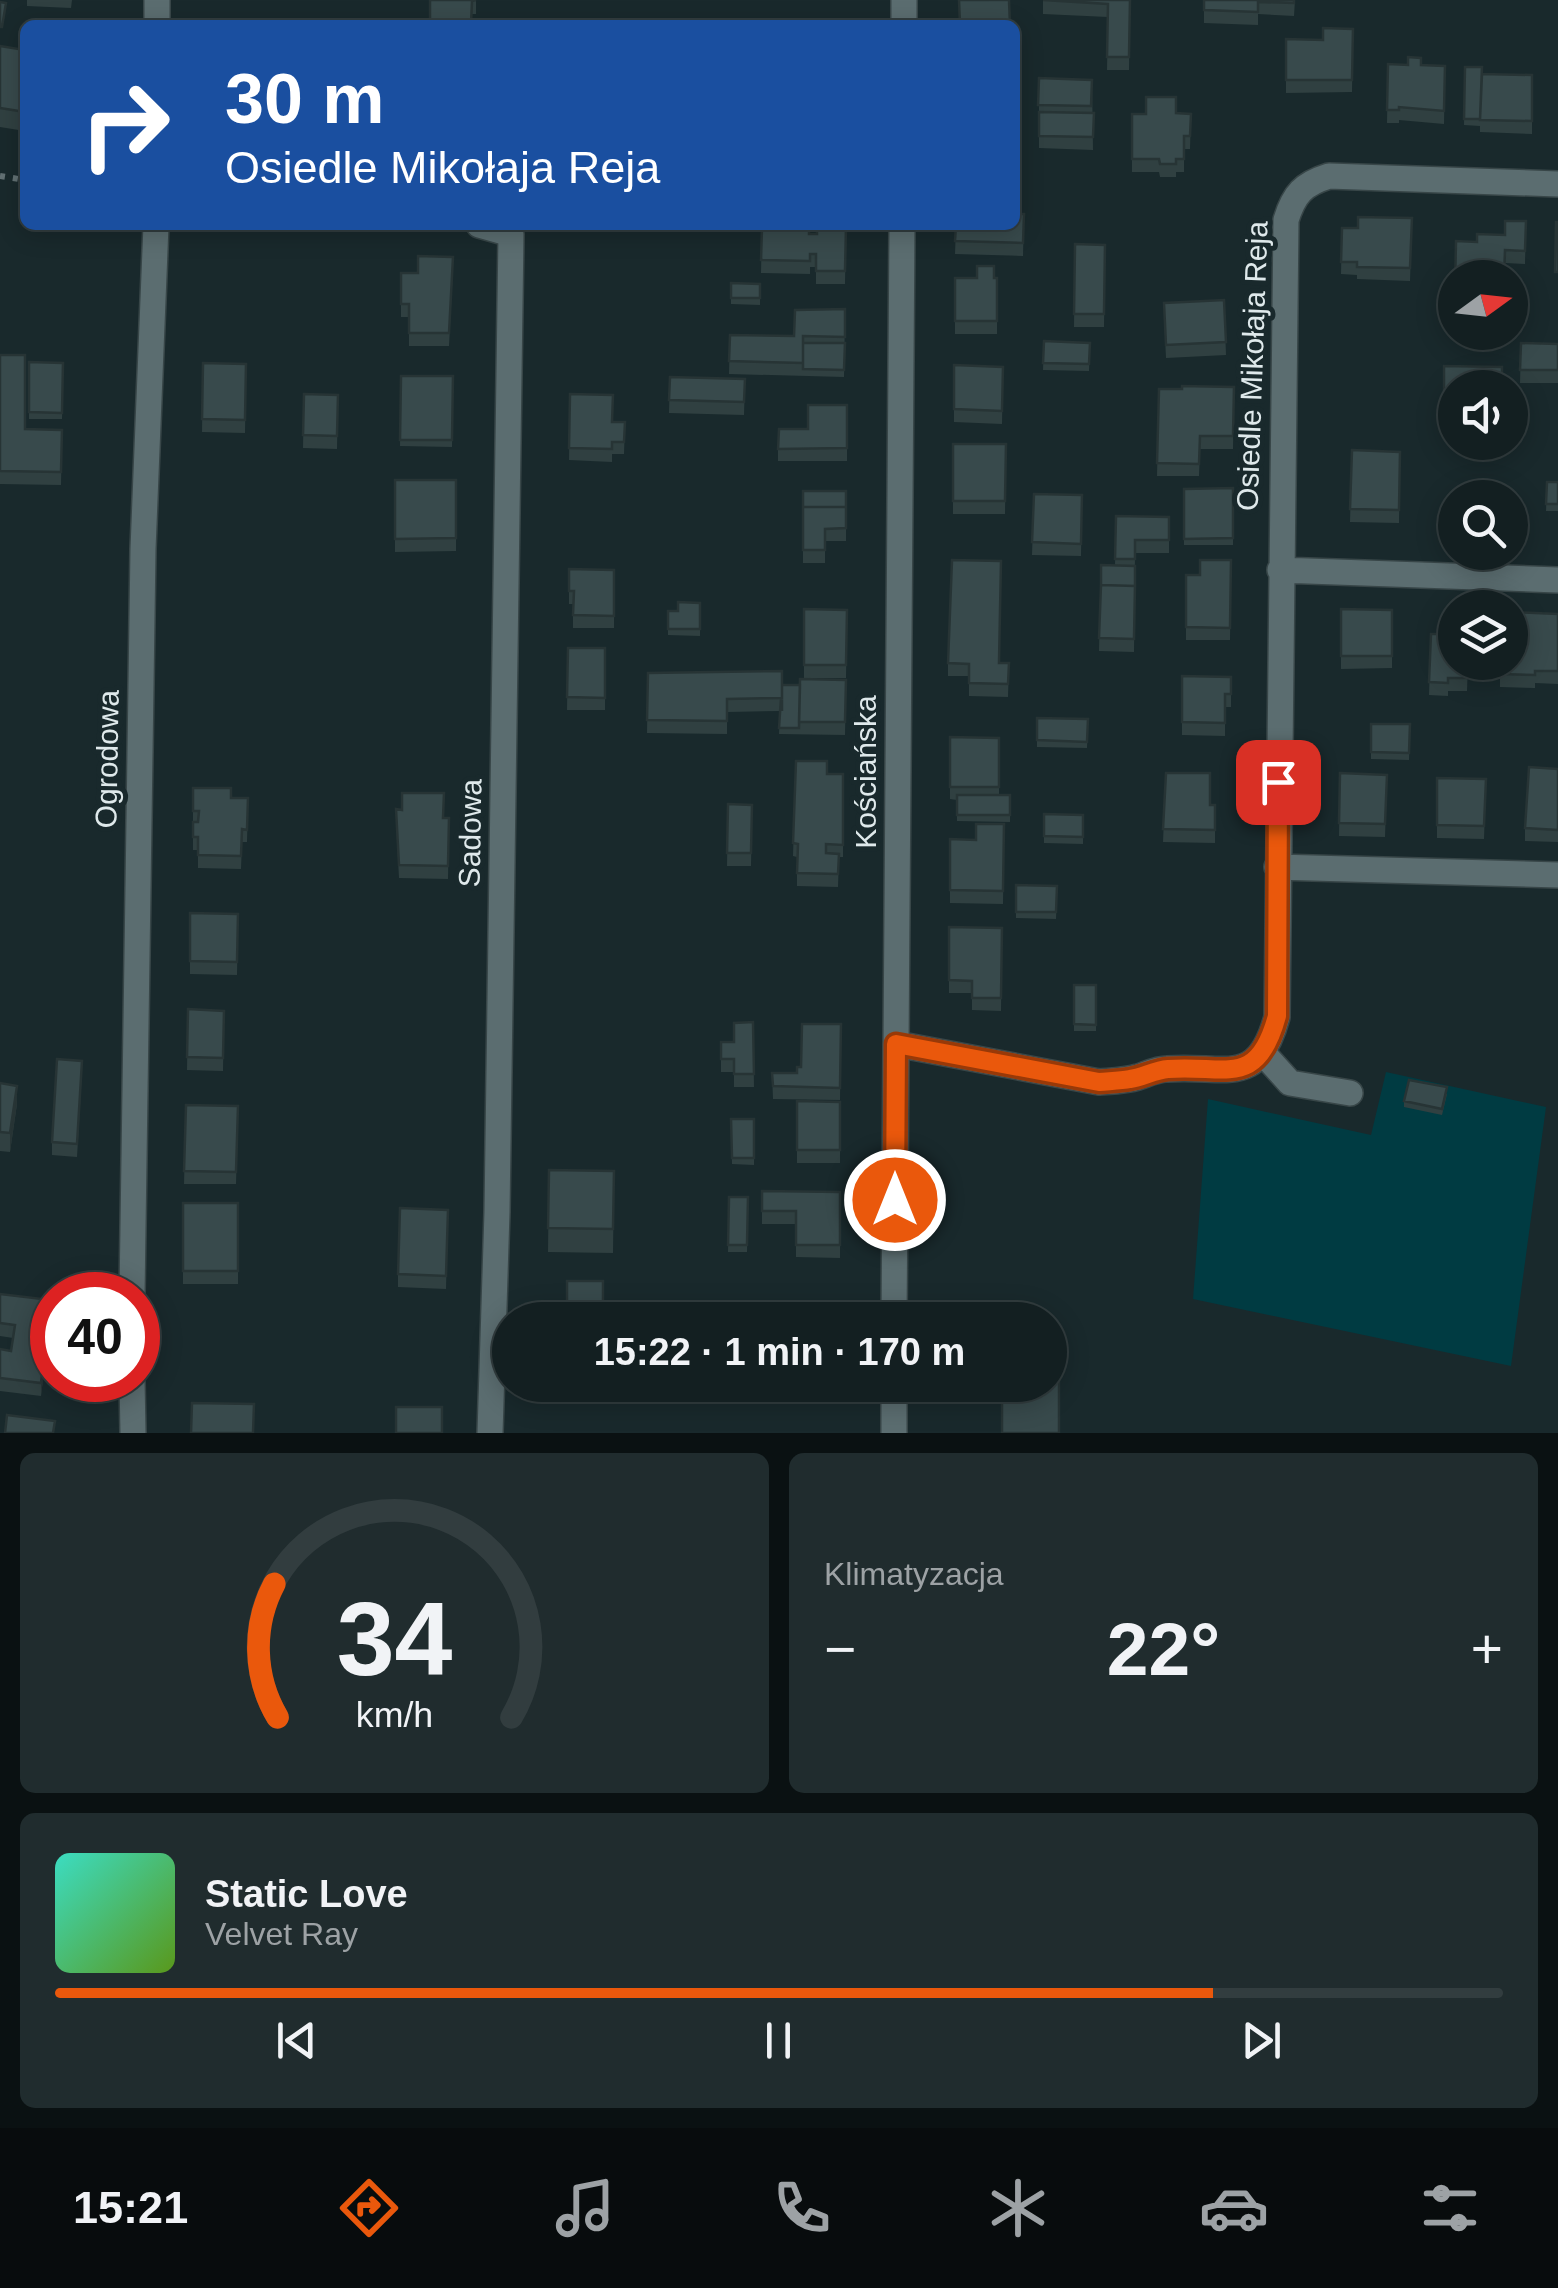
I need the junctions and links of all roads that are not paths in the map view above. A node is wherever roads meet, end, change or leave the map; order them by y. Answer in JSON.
{"nodes":[{"id":1,"x":1558,"y":184,"type":"edge"},
{"id":2,"x":156,"y":230,"type":"edge"},
{"id":3,"x":511,"y":230,"type":"edge"},
{"id":4,"x":902,"y":230,"type":"edge"},
{"id":5,"x":1280,"y":570,"type":"junction"},
{"id":6,"x":1558,"y":580,"type":"edge"},
{"id":7,"x":1277,"y":867,"type":"junction"},
{"id":8,"x":1558,"y":876,"type":"edge"},
{"id":9,"x":896,"y":1044,"type":"junction"},
{"id":10,"x":1262,"y":1052,"type":"junction"},
{"id":11,"x":1350,"y":1093,"type":"dead end"},
{"id":12,"x":132,"y":1272,"type":"edge"},
{"id":13,"x":894,"y":1302,"type":"edge"},
{"id":14,"x":132,"y":1402,"type":"edge"},
{"id":15,"x":894,"y":1402,"type":"edge"},
{"id":16,"x":132,"y":1433,"type":"edge"},
{"id":17,"x":490,"y":1433,"type":"edge"},
{"id":18,"x":894,"y":1433,"type":"edge"}],
"edges":[{"from":1,"to":5,"type":"street","name":"Osiedle Mikołaja Reja"},
{"from":2,"to":12,"type":"street","name":"Ogrodowa"},
{"from":3,"to":17,"type":"street","name":"Sadowa"},
{"from":4,"to":9,"type":"street","name":"Kościańska"},
{"from":5,"to":6,"type":"street"},
{"from":5,"to":7,"type":"street","name":"Osiedle Mikołaja Reja"},
{"from":7,"to":8,"type":"street"},
{"from":7,"to":10,"type":"street","name":"Osiedle Mikołaja Reja"},
{"from":9,"to":10,"type":"street"},
{"from":9,"to":13,"type":"street","name":"Kościańska"},
{"from":10,"to":11,"type":"street"},
{"from":14,"to":16,"type":"street"},
{"from":15,"to":18,"type":"street"}]}
